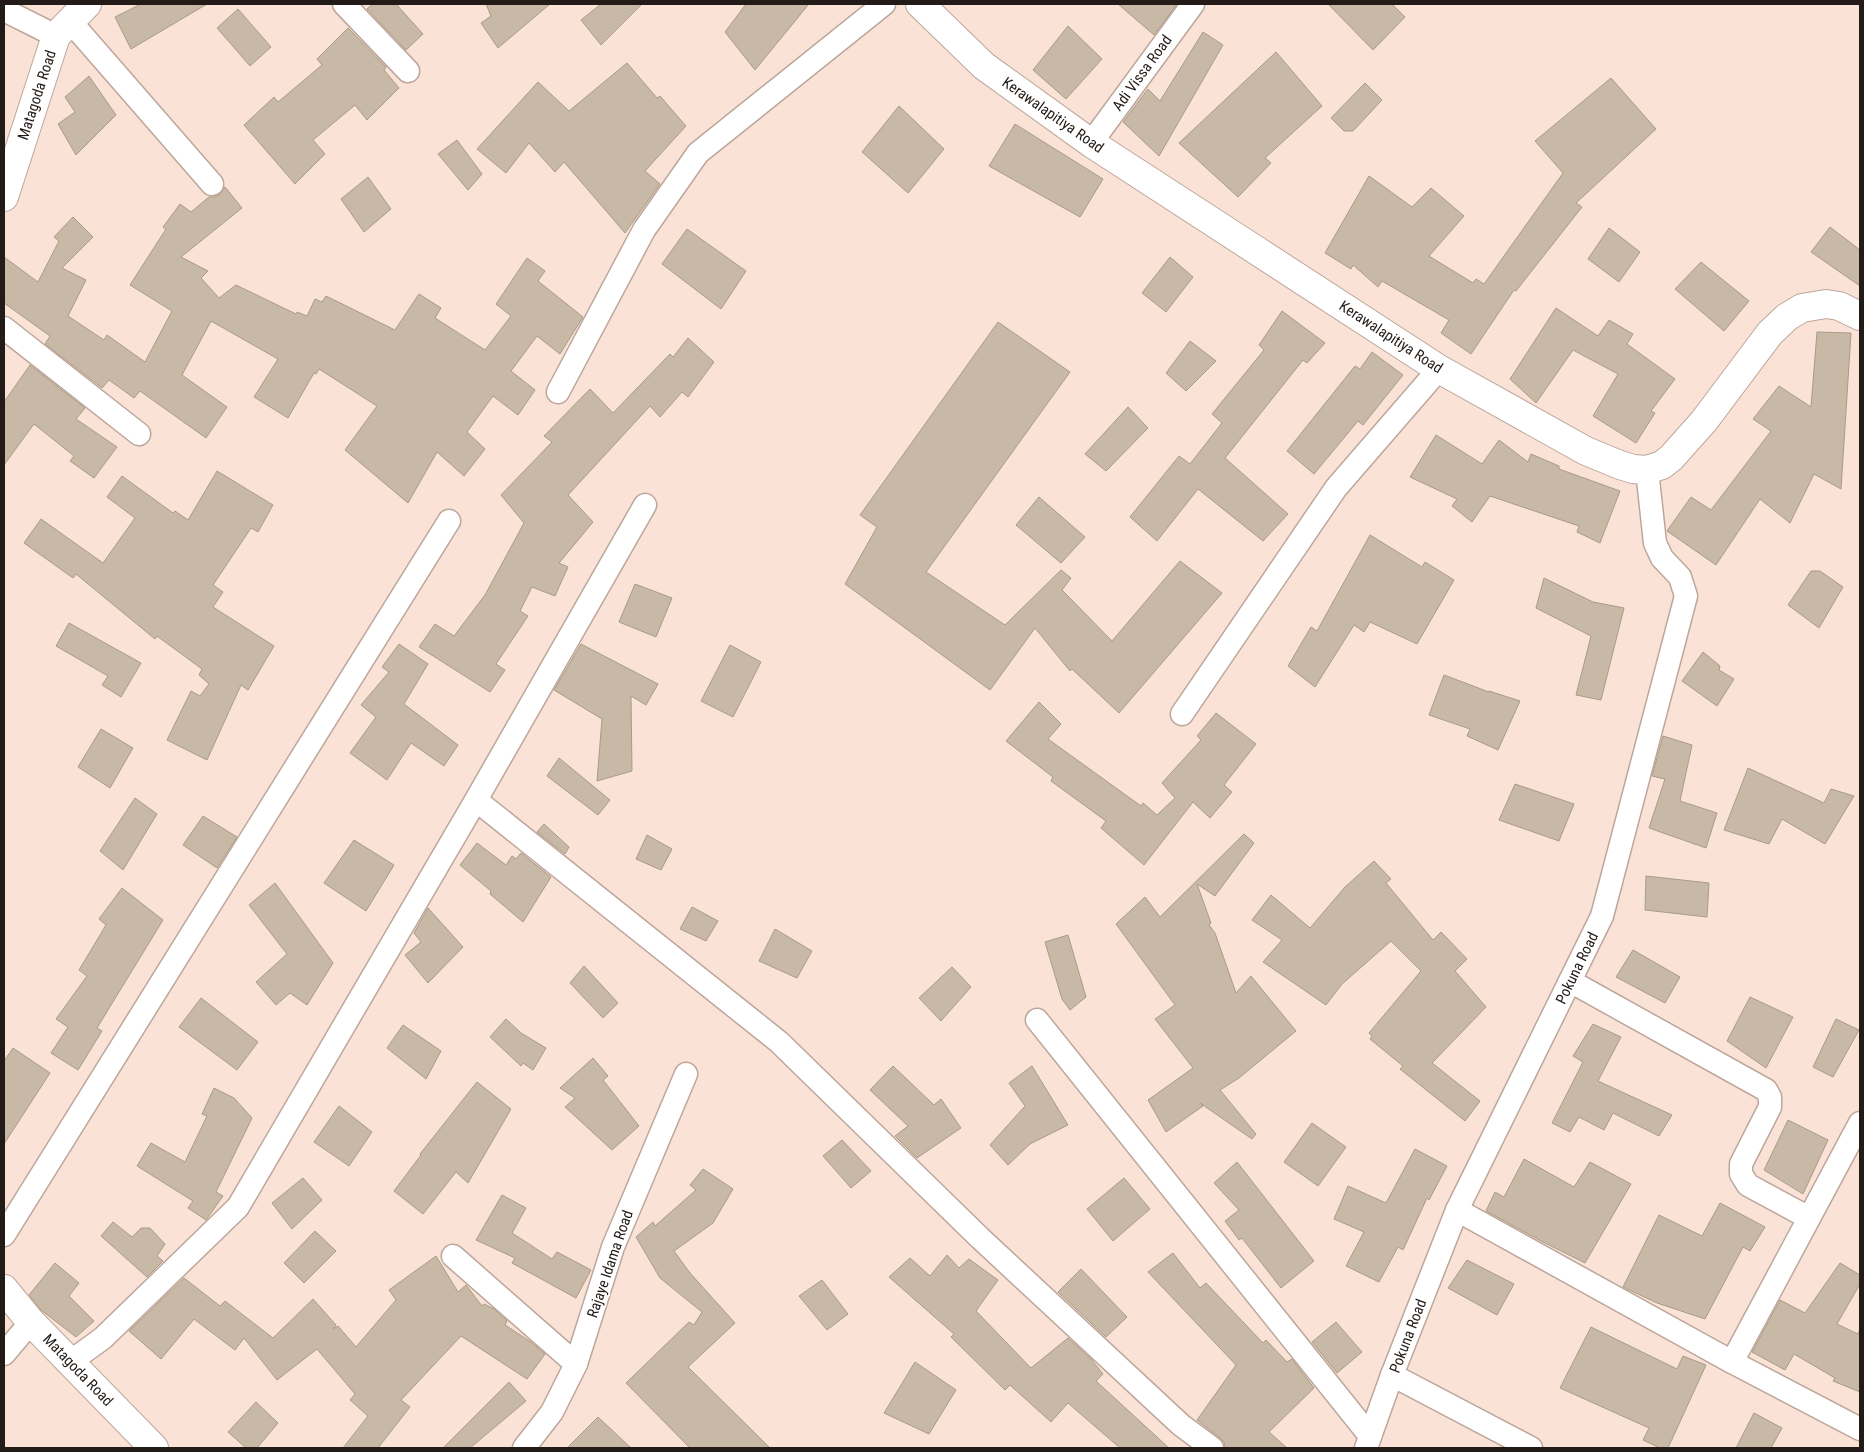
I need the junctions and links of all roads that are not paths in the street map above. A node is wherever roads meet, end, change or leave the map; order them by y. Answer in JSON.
{"nodes":[{"id":1,"x":344,"y":4,"type":"edge"},
{"id":2,"x":884,"y":4,"type":"edge"},
{"id":3,"x":920,"y":4,"type":"edge"},
{"id":4,"x":1193,"y":4,"type":"edge"},
{"id":5,"x":4,"y":10,"type":"edge"},
{"id":6,"x":71,"y":20,"type":"edge"},
{"id":7,"x":408,"y":71,"type":"dead end"},
{"id":8,"x":1091,"y":143,"type":"junction"},
{"id":9,"x":212,"y":184,"type":"dead end"},
{"id":10,"x":4,"y":196,"type":"edge"},
{"id":11,"x":1860,"y":316,"type":"edge"},
{"id":12,"x":4,"y":328,"type":"edge"},
{"id":13,"x":1439,"y":369,"type":"junction"},
{"id":14,"x":558,"y":392,"type":"dead end"},
{"id":15,"x":139,"y":434,"type":"dead end"},
{"id":16,"x":1647,"y":470,"type":"junction"},
{"id":17,"x":645,"y":506,"type":"dead end"},
{"id":18,"x":449,"y":521,"type":"dead end"},
{"id":19,"x":1182,"y":714,"type":"dead end"},
{"id":20,"x":476,"y":800,"type":"junction"},
{"id":21,"x":1570,"y":981,"type":"junction"},
{"id":22,"x":1037,"y":1020,"type":"dead end"},
{"id":23,"x":686,"y":1074,"type":"dead end"},
{"id":24,"x":1860,"y":1124,"type":"edge"},
{"id":25,"x":1457,"y":1210,"type":"junction"},
{"id":26,"x":1809,"y":1218,"type":"junction"},
{"id":27,"x":4,"y":1235,"type":"edge"},
{"id":28,"x":453,"y":1256,"type":"dead end"},
{"id":29,"x":4,"y":1289,"type":"edge"},
{"id":30,"x":31,"y":1322,"type":"junction"},
{"id":31,"x":4,"y":1354,"type":"edge"},
{"id":32,"x":70,"y":1362,"type":"junction"},
{"id":33,"x":1732,"y":1362,"type":"junction"},
{"id":34,"x":576,"y":1364,"type":"junction"},
{"id":35,"x":1392,"y":1375,"type":"junction"},
{"id":36,"x":1860,"y":1429,"type":"edge"},
{"id":37,"x":1368,"y":1442,"type":"edge"},
{"id":38,"x":154,"y":1448,"type":"edge"},
{"id":39,"x":524,"y":1448,"type":"edge"},
{"id":40,"x":1212,"y":1448,"type":"edge"},
{"id":41,"x":1531,"y":1448,"type":"edge"}],
"edges":[{"from":1,"to":7,"type":"street"},
{"from":2,"to":14,"type":"street"},
{"from":3,"to":8,"type":"street","name":"Kerawalapitiya Road"},
{"from":4,"to":8,"type":"street","name":"Adi Vissa Road"},
{"from":5,"to":6,"type":"street"},
{"from":6,"to":9,"type":"street"},
{"from":6,"to":10,"type":"street","name":"Matagoda Road"},
{"from":8,"to":13,"type":"street","name":"Kerawalapitiya Road"},
{"from":11,"to":16,"type":"street"},
{"from":12,"to":15,"type":"street"},
{"from":13,"to":16,"type":"street","name":"Kerawalapitiya Road"},
{"from":13,"to":19,"type":"street"},
{"from":16,"to":21,"type":"street","name":"Pokuna Road"},
{"from":17,"to":20,"type":"street"},
{"from":18,"to":27,"type":"street"},
{"from":20,"to":32,"type":"street"},
{"from":20,"to":40,"type":"street"},
{"from":21,"to":25,"type":"street","name":"Pokuna Road"},
{"from":21,"to":26,"type":"street"},
{"from":22,"to":37,"type":"street"},
{"from":23,"to":34,"type":"street","name":"Rajaye Idama Road"},
{"from":24,"to":26,"type":"street"},
{"from":25,"to":33,"type":"street"},
{"from":25,"to":35,"type":"street","name":"Pokuna Road"},
{"from":26,"to":33,"type":"street"},
{"from":28,"to":34,"type":"street"},
{"from":29,"to":30,"type":"street","name":"Matagoda Road"},
{"from":30,"to":31,"type":"street"},
{"from":30,"to":32,"type":"street","name":"Matagoda Road"},
{"from":32,"to":38,"type":"street","name":"Matagoda Road"},
{"from":33,"to":36,"type":"street"},
{"from":34,"to":39,"type":"street","name":"Rajaye Idama Road"},
{"from":35,"to":37,"type":"street","name":"Pokuna Road"},
{"from":35,"to":41,"type":"street"}]}
